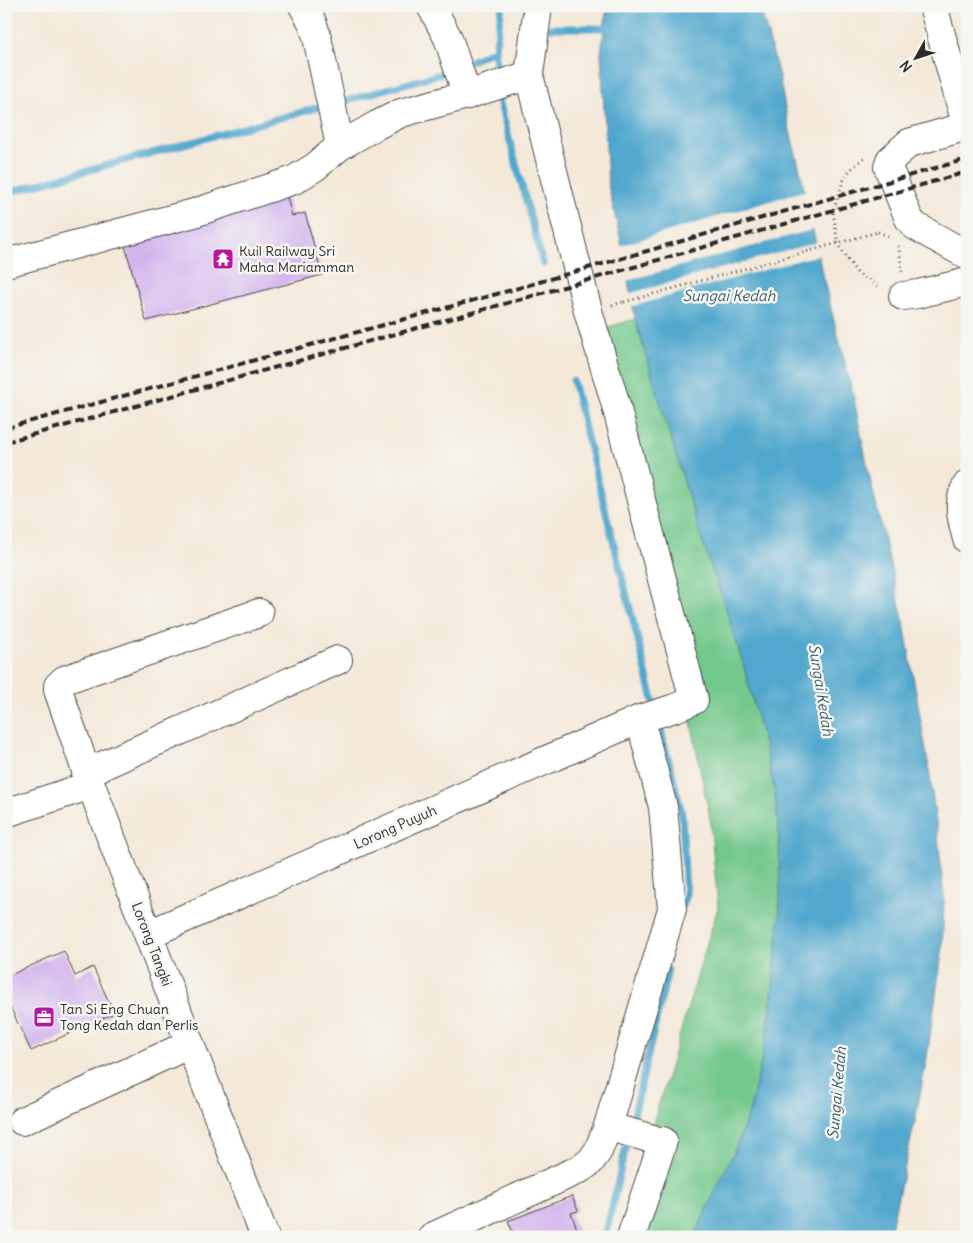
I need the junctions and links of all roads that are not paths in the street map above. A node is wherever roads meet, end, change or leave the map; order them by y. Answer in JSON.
{"nodes":[{"id":1,"x":303,"y":6,"type":"edge"},
{"id":2,"x":431,"y":6,"type":"edge"},
{"id":3,"x":538,"y":6,"type":"edge"},
{"id":4,"x":933,"y":6,"type":"edge"},
{"id":5,"x":485,"y":79,"type":"junction"},
{"id":6,"x":967,"y":126,"type":"edge"},
{"id":7,"x":340,"y":146,"type":"junction"},
{"id":8,"x":967,"y":255,"type":"edge"},
{"id":9,"x":6,"y":263,"type":"edge"},
{"id":10,"x":967,"y":282,"type":"edge"},
{"id":11,"x":903,"y":296,"type":"road end"},
{"id":12,"x":967,"y":485,"type":"edge"},
{"id":13,"x":967,"y":539,"type":"edge"},
{"id":14,"x":259,"y":613,"type":"dead end"},
{"id":15,"x":338,"y":660,"type":"dead end"},
{"id":16,"x":665,"y":711,"type":"junction"},
{"id":17,"x":88,"y":779,"type":"junction"},
{"id":18,"x":6,"y":813,"type":"edge"},
{"id":19,"x":148,"y":934,"type":"junction"},
{"id":20,"x":190,"y":1044,"type":"junction"},
{"id":21,"x":22,"y":1121,"type":"dead end"},
{"id":22,"x":617,"y":1129,"type":"dead end"},
{"id":23,"x":265,"y":1237,"type":"edge"},
{"id":24,"x":432,"y":1237,"type":"edge"},
{"id":25,"x":631,"y":1237,"type":"edge"}],
"edges":[{"from":1,"to":7,"type":"street"},
{"from":2,"to":5,"type":"street"},
{"from":3,"to":5,"type":"street"},
{"from":4,"to":6,"type":"street"},
{"from":5,"to":7,"type":"street"},
{"from":5,"to":16,"type":"street"},
{"from":6,"to":8,"type":"street"},
{"from":7,"to":9,"type":"street"},
{"from":10,"to":11,"type":"street"},
{"from":12,"to":13,"type":"street"},
{"from":14,"to":17,"type":"street","name":"Lorong Tangki"},
{"from":15,"to":17,"type":"street"},
{"from":16,"to":19,"type":"street","name":"Lorong Puyuh"},
{"from":16,"to":24,"type":"street"},
{"from":17,"to":18,"type":"street"},
{"from":17,"to":19,"type":"street","name":"Lorong Tangki"},
{"from":19,"to":20,"type":"street","name":"Lorong Tangki"},
{"from":20,"to":21,"type":"street"},
{"from":20,"to":23,"type":"street","name":"Lorong Tangki"},
{"from":22,"to":25,"type":"street"}]}
